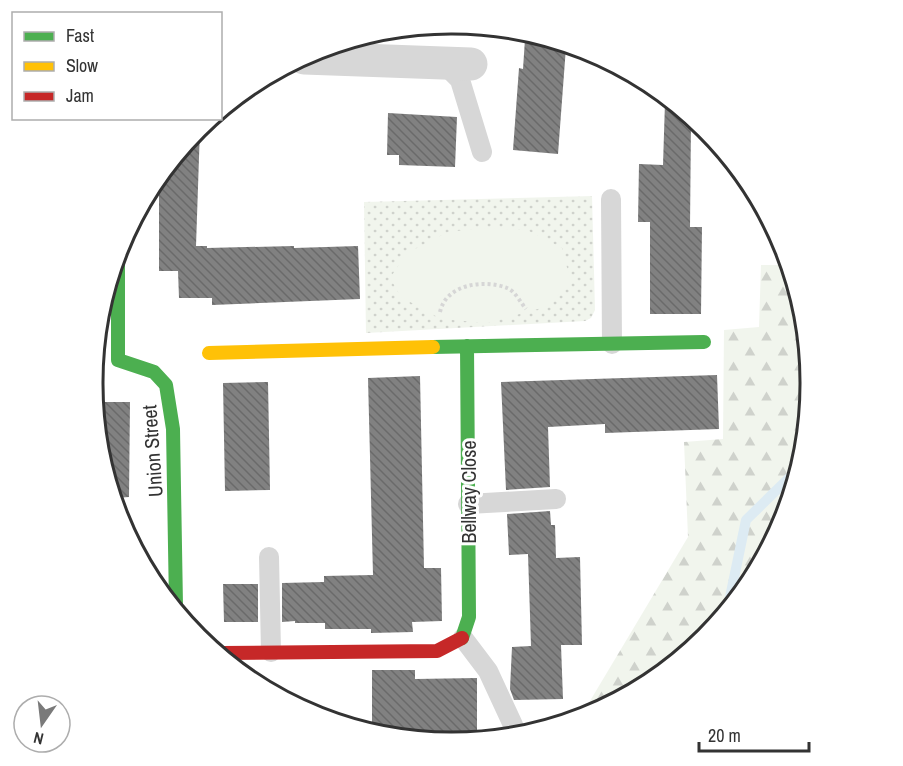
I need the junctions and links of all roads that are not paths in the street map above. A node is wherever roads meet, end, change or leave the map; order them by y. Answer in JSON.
{"nodes":[{"id":1,"x":324,"y":59,"type":"edge"},
{"id":2,"x":457,"y":64,"type":"joint"},
{"id":3,"x":482,"y":152,"type":"dead end"},
{"id":4,"x":611,"y":199,"type":"dead end"},
{"id":5,"x":113,"y":301,"type":"edge"},
{"id":6,"x":704,"y":342,"type":"dead end"},
{"id":7,"x":612,"y":344,"type":"junction"},
{"id":8,"x":467,"y":346,"type":"junction"},
{"id":9,"x":208,"y":352,"type":"dead end"},
{"id":10,"x":107,"y":360,"type":"edge"},
{"id":11,"x":556,"y":499,"type":"dead end"},
{"id":12,"x":468,"y":504,"type":"junction"},
{"id":13,"x":269,"y":556,"type":"dead end"},
{"id":14,"x":176,"y":596,"type":"edge"},
{"id":15,"x":463,"y":638,"type":"junction"},
{"id":16,"x":271,"y":652,"type":"junction"},
{"id":17,"x":231,"y":653,"type":"edge"},
{"id":18,"x":513,"y":726,"type":"edge"}],
"edges":[{"from":1,"to":2,"type":"street"},
{"from":2,"to":3,"type":"lane"},
{"from":4,"to":7,"type":"lane"},
{"from":5,"to":10,"type":"street","name":"Union Street"},
{"from":6,"to":7,"type":"street"},
{"from":7,"to":8,"type":"street"},
{"from":8,"to":9,"type":"street"},
{"from":8,"to":12,"type":"street","name":"Bellway Close"},
{"from":10,"to":14,"type":"street","name":"Union Street"},
{"from":11,"to":12,"type":"lane"},
{"from":12,"to":15,"type":"street","name":"Bellway Close"},
{"from":13,"to":16,"type":"lane"},
{"from":15,"to":16,"type":"street"},
{"from":15,"to":18,"type":"lane"},
{"from":16,"to":17,"type":"street"}]}
